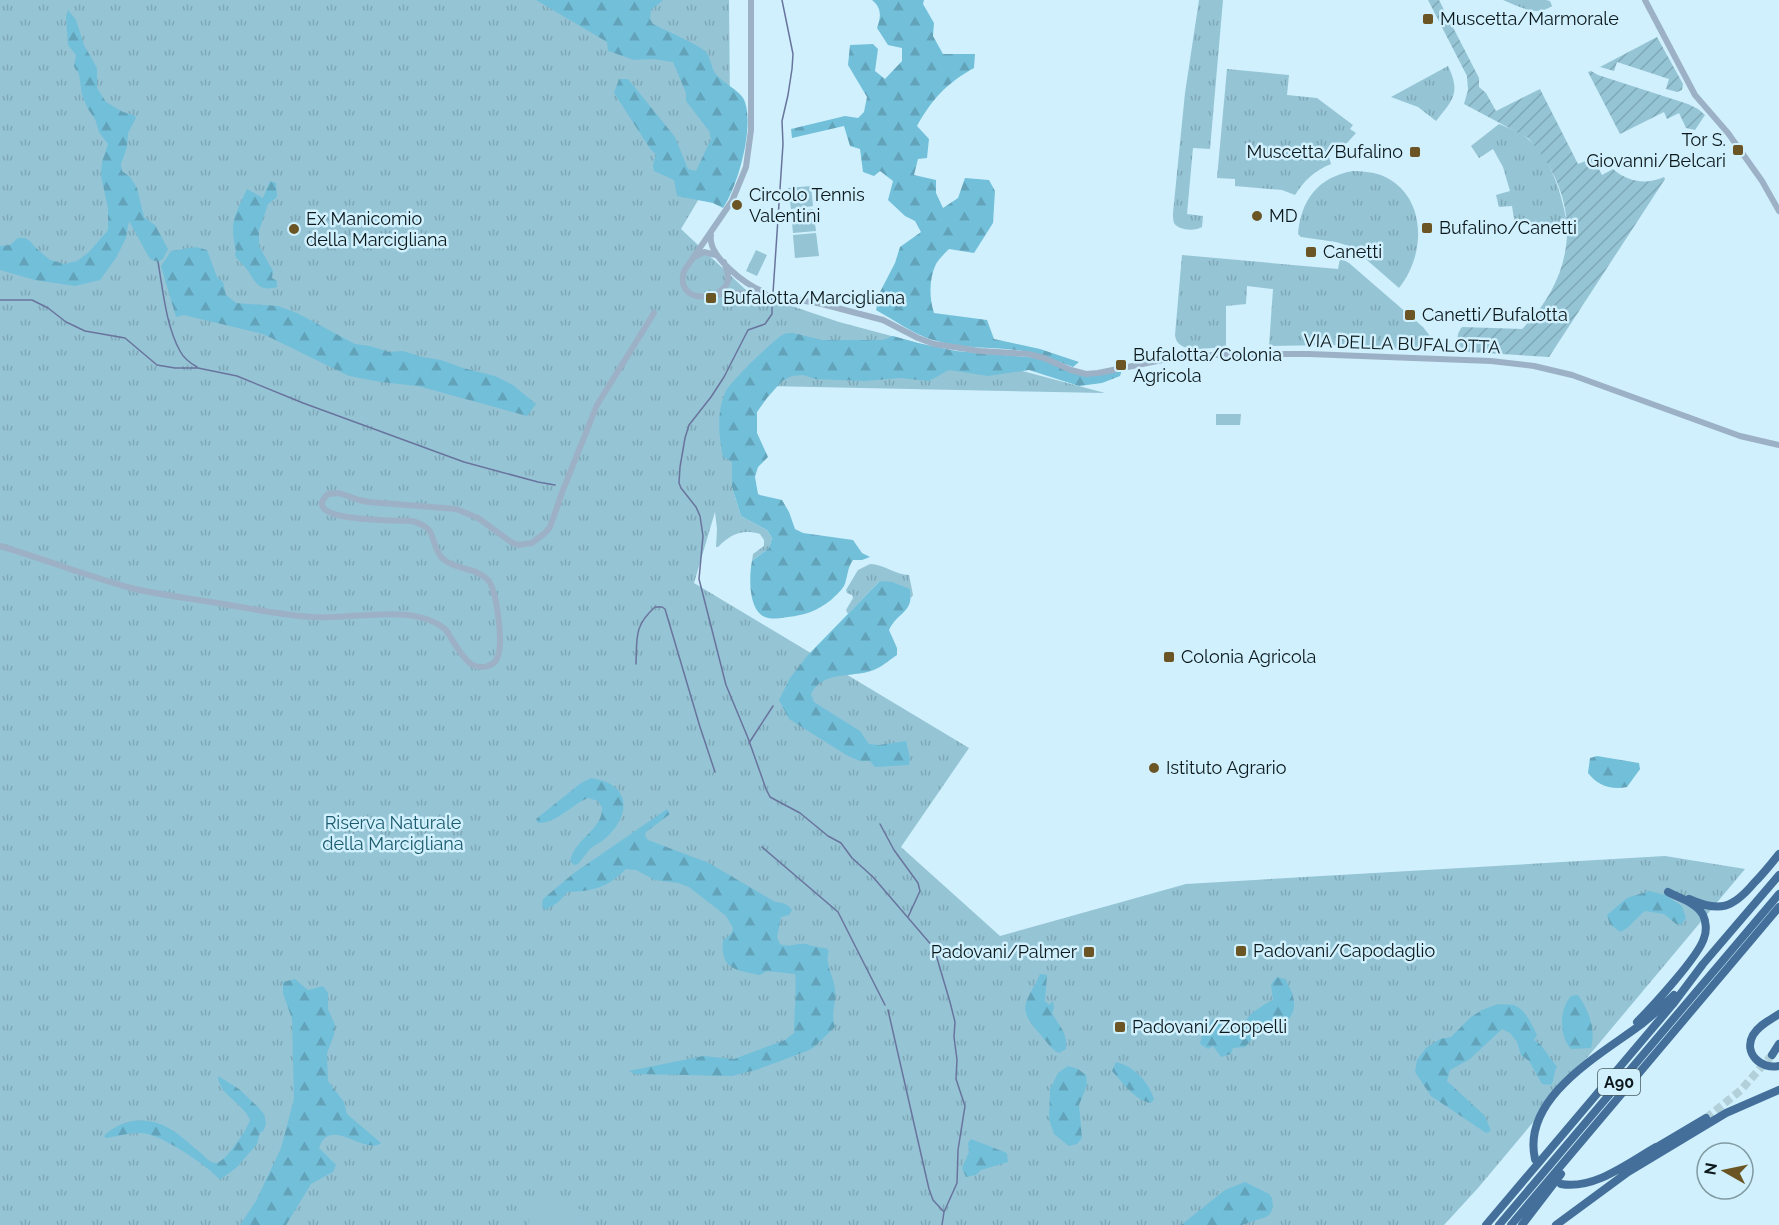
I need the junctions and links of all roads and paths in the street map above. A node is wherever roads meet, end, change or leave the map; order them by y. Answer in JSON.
{"nodes":[{"id":1,"x":751,"y":0,"type":"edge"},
{"id":2,"x":1644,"y":0,"type":"edge"},
{"id":3,"x":1779,"y":211,"type":"edge"},
{"id":4,"x":714,"y":229,"type":"junction"},
{"id":5,"x":692,"y":259,"type":"junction"},
{"id":6,"x":722,"y":259,"type":"junction"},
{"id":7,"x":711,"y":295,"type":"junction"},
{"id":8,"x":772,"y":295,"type":"junction"},
{"id":9,"x":654,"y":313,"type":"dead end"},
{"id":10,"x":1779,"y":445,"type":"edge"},
{"id":11,"x":0,"y":546,"type":"edge"},
{"id":12,"x":1779,"y":854,"type":"edge"},
{"id":13,"x":1779,"y":875,"type":"edge"},
{"id":14,"x":1779,"y":894,"type":"edge"},
{"id":15,"x":1776,"y":906,"type":"edge"},
{"id":16,"x":1703,"y":964,"type":"junction"},
{"id":17,"x":1779,"y":1014,"type":"edge"},
{"id":18,"x":1779,"y":1044,"type":"edge"},
{"id":19,"x":1604,"y":1052,"type":"junction"},
{"id":20,"x":1772,"y":1054,"type":"tunnel mouth"},
{"id":21,"x":1779,"y":1066,"type":"edge"},
{"id":22,"x":1625,"y":1090,"type":"junction"},
{"id":23,"x":1779,"y":1090,"type":"edge"},
{"id":24,"x":1706,"y":1118,"type":"tunnel mouth"},
{"id":25,"x":1662,"y":1145,"type":"junction"},
{"id":26,"x":1534,"y":1159,"type":"dead end"},
{"id":27,"x":1561,"y":1184,"type":"dead end"},
{"id":28,"x":1486,"y":1225,"type":"edge"},
{"id":29,"x":1499,"y":1225,"type":"edge"},
{"id":30,"x":1511,"y":1225,"type":"edge"},
{"id":31,"x":1522,"y":1225,"type":"edge"},
{"id":32,"x":1556,"y":1225,"type":"edge"}],
"edges":[{"from":1,"to":4,"type":"street"},
{"from":2,"to":3,"type":"street"},
{"from":4,"to":5,"type":"street"},
{"from":4,"to":6,"type":"street"},
{"from":5,"to":6,"type":"street"},
{"from":5,"to":7,"type":"street"},
{"from":6,"to":7,"type":"street"},
{"from":6,"to":8,"type":"street","name":"VIA DELLA BUFALOTTA"},
{"from":7,"to":8,"type":"street","name":"VIA DELLA BUFALOTTA"},
{"from":8,"to":10,"type":"street","name":"VIA DELLA BUFALOTTA"},
{"from":9,"to":11,"type":"street"},
{"from":12,"to":19,"type":"highway"},
{"from":13,"to":16,"type":"highway"},
{"from":14,"to":15,"type":"highway","number":"A90"},
{"from":15,"to":22,"type":"highway","number":"A90"},
{"from":15,"to":29,"type":"highway","number":"A90"},
{"from":16,"to":19,"type":"highway"},
{"from":16,"to":28,"type":"highway"},
{"from":17,"to":21,"type":"highway"},
{"from":18,"to":20,"type":"highway"},
{"from":19,"to":26,"type":"highway"},
{"from":22,"to":30,"type":"highway","number":"A90"},
{"from":22,"to":31,"type":"highway"},
{"from":23,"to":32,"type":"highway"},
{"from":24,"to":25,"type":"highway"},
{"from":25,"to":27,"type":"highway"},
{"from":25,"to":32,"type":"highway"}]}
